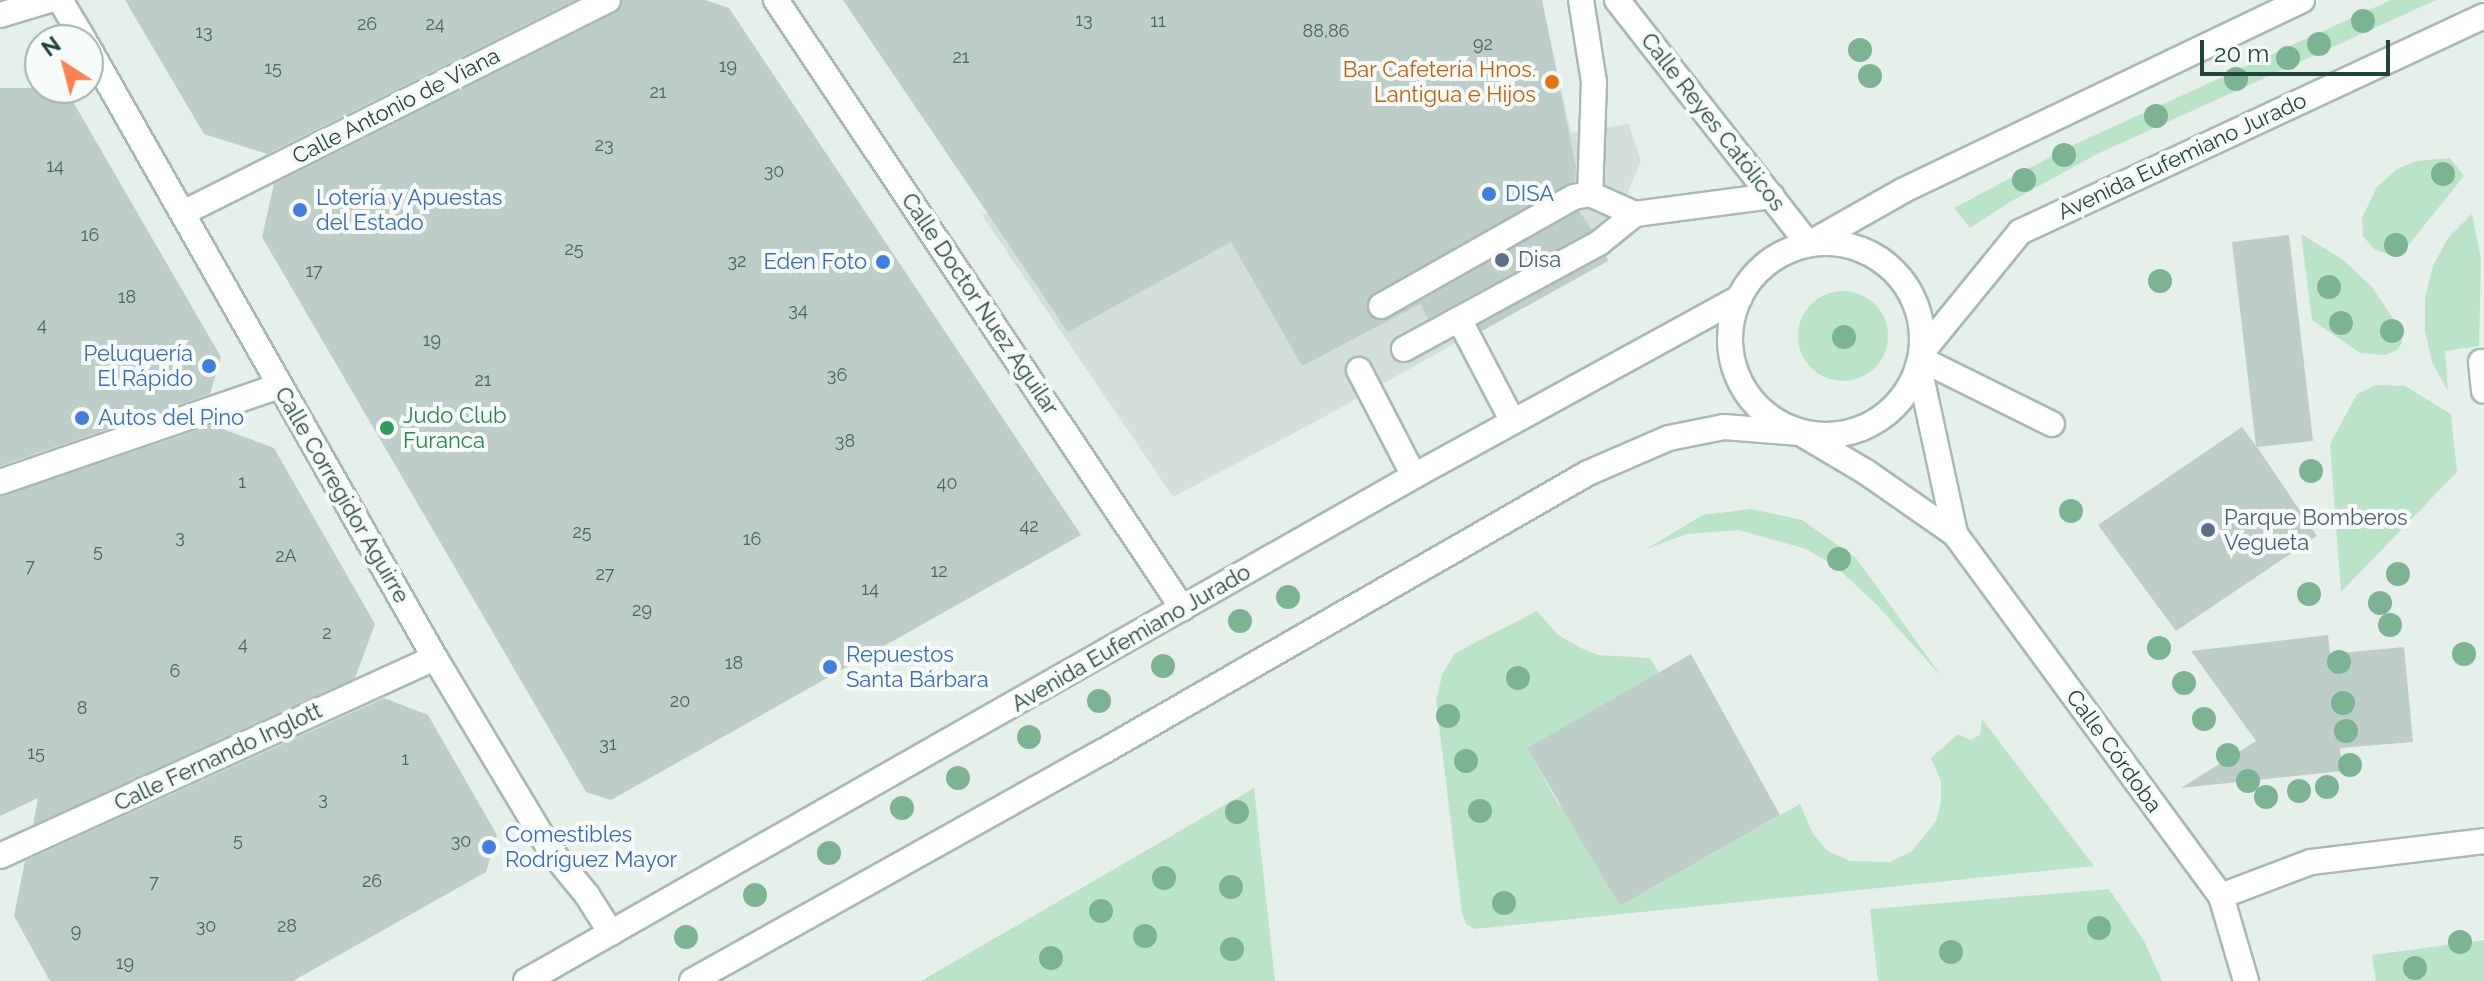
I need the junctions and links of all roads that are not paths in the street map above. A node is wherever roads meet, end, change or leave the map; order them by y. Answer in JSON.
{"nodes":[{"id":1,"x":50,"y":0,"type":"edge"},
{"id":2,"x":60,"y":0,"type":"edge"},
{"id":3,"x":608,"y":0,"type":"edge"},
{"id":4,"x":776,"y":0,"type":"edge"},
{"id":5,"x":1581,"y":0,"type":"edge"},
{"id":6,"x":1617,"y":0,"type":"edge"},
{"id":7,"x":2302,"y":0,"type":"edge"},
{"id":8,"x":0,"y":15,"type":"edge"},
{"id":9,"x":2484,"y":16,"type":"edge"},
{"id":10,"x":74,"y":24,"type":"edge"},
{"id":11,"x":104,"y":74,"type":"edge"},
{"id":12,"x":1590,"y":194,"type":"junction"},
{"id":13,"x":1772,"y":196,"type":"junction"},
{"id":14,"x":185,"y":212,"type":"junction"},
{"id":15,"x":1635,"y":214,"type":"junction"},
{"id":16,"x":1808,"y":244,"type":"junction"},
{"id":17,"x":1739,"y":298,"type":"junction"},
{"id":18,"x":1381,"y":306,"type":"dead end"},
{"id":19,"x":1459,"y":319,"type":"junction"},
{"id":20,"x":1404,"y":349,"type":"dead end"},
{"id":21,"x":1921,"y":359,"type":"junction"},
{"id":22,"x":2481,"y":362,"type":"dead end"},
{"id":23,"x":1359,"y":370,"type":"dead end"},
{"id":24,"x":279,"y":386,"type":"junction"},
{"id":25,"x":2484,"y":391,"type":"edge"},
{"id":26,"x":1513,"y":422,"type":"junction"},
{"id":27,"x":2052,"y":424,"type":"dead end"},
{"id":28,"x":1800,"y":433,"type":"junction"},
{"id":29,"x":1414,"y":476,"type":"junction"},
{"id":30,"x":0,"y":482,"type":"edge"},
{"id":31,"x":1955,"y":534,"type":"junction"},
{"id":32,"x":1183,"y":609,"type":"junction"},
{"id":33,"x":435,"y":658,"type":"junction"},
{"id":34,"x":2484,"y":841,"type":"edge"},
{"id":35,"x":0,"y":856,"type":"edge"},
{"id":36,"x":2221,"y":896,"type":"junction"},
{"id":37,"x":611,"y":933,"type":"junction"},
{"id":38,"x":526,"y":981,"type":"edge"},
{"id":39,"x":692,"y":981,"type":"edge"},
{"id":40,"x":2246,"y":981,"type":"edge"}],
"edges":[{"from":1,"to":8,"type":"street"},
{"from":2,"to":10,"type":"street"},
{"from":3,"to":14,"type":"street","name":"Calle Antonio de Viana"},
{"from":4,"to":32,"type":"street","name":"Calle Doctor Nuez Aguilar"},
{"from":5,"to":12,"type":"street"},
{"from":6,"to":13,"type":"street","name":"Calle Reyes Católicos"},
{"from":7,"to":16,"type":"street"},
{"from":9,"to":21,"type":"street","name":"Avenida Eufemiano Jurado"},
{"from":11,"to":14,"type":"street","name":"Calle Corregidor Aguirre"},
{"from":12,"to":15,"type":"street"},
{"from":12,"to":18,"type":"street"},
{"from":13,"to":15,"type":"street"},
{"from":13,"to":16,"type":"street","name":"Calle Reyes Católicos"},
{"from":14,"to":24,"type":"street","name":"Calle Corregidor Aguirre"},
{"from":15,"to":19,"type":"street"},
{"from":16,"to":17,"type":"street"},
{"from":16,"to":21,"type":"street"},
{"from":17,"to":26,"type":"street","name":"Avenida Eufemiano Jurado"},
{"from":17,"to":28,"type":"street"},
{"from":19,"to":20,"type":"street"},
{"from":19,"to":26,"type":"street"},
{"from":21,"to":27,"type":"street"},
{"from":21,"to":28,"type":"street"},
{"from":21,"to":31,"type":"street","name":"Calle Córdoba"},
{"from":22,"to":25,"type":"street"},
{"from":23,"to":29,"type":"street"},
{"from":24,"to":30,"type":"street"},
{"from":24,"to":33,"type":"street","name":"Calle Corregidor Aguirre"},
{"from":26,"to":29,"type":"street","name":"Avenida Eufemiano Jurado"},
{"from":28,"to":31,"type":"street","name":"Calle Córdoba"},
{"from":28,"to":39,"type":"street"},
{"from":29,"to":32,"type":"street","name":"Avenida Eufemiano Jurado"},
{"from":31,"to":36,"type":"street","name":"Calle Córdoba"},
{"from":32,"to":37,"type":"street","name":"Avenida Eufemiano Jurado"},
{"from":33,"to":35,"type":"street","name":"Calle Fernando Inglott"},
{"from":33,"to":37,"type":"street","name":"Calle Corregidor Aguirre"},
{"from":34,"to":36,"type":"street"},
{"from":36,"to":40,"type":"street","name":"Calle Córdoba"},
{"from":37,"to":38,"type":"street","name":"Avenida Eufemiano Jurado"}]}
